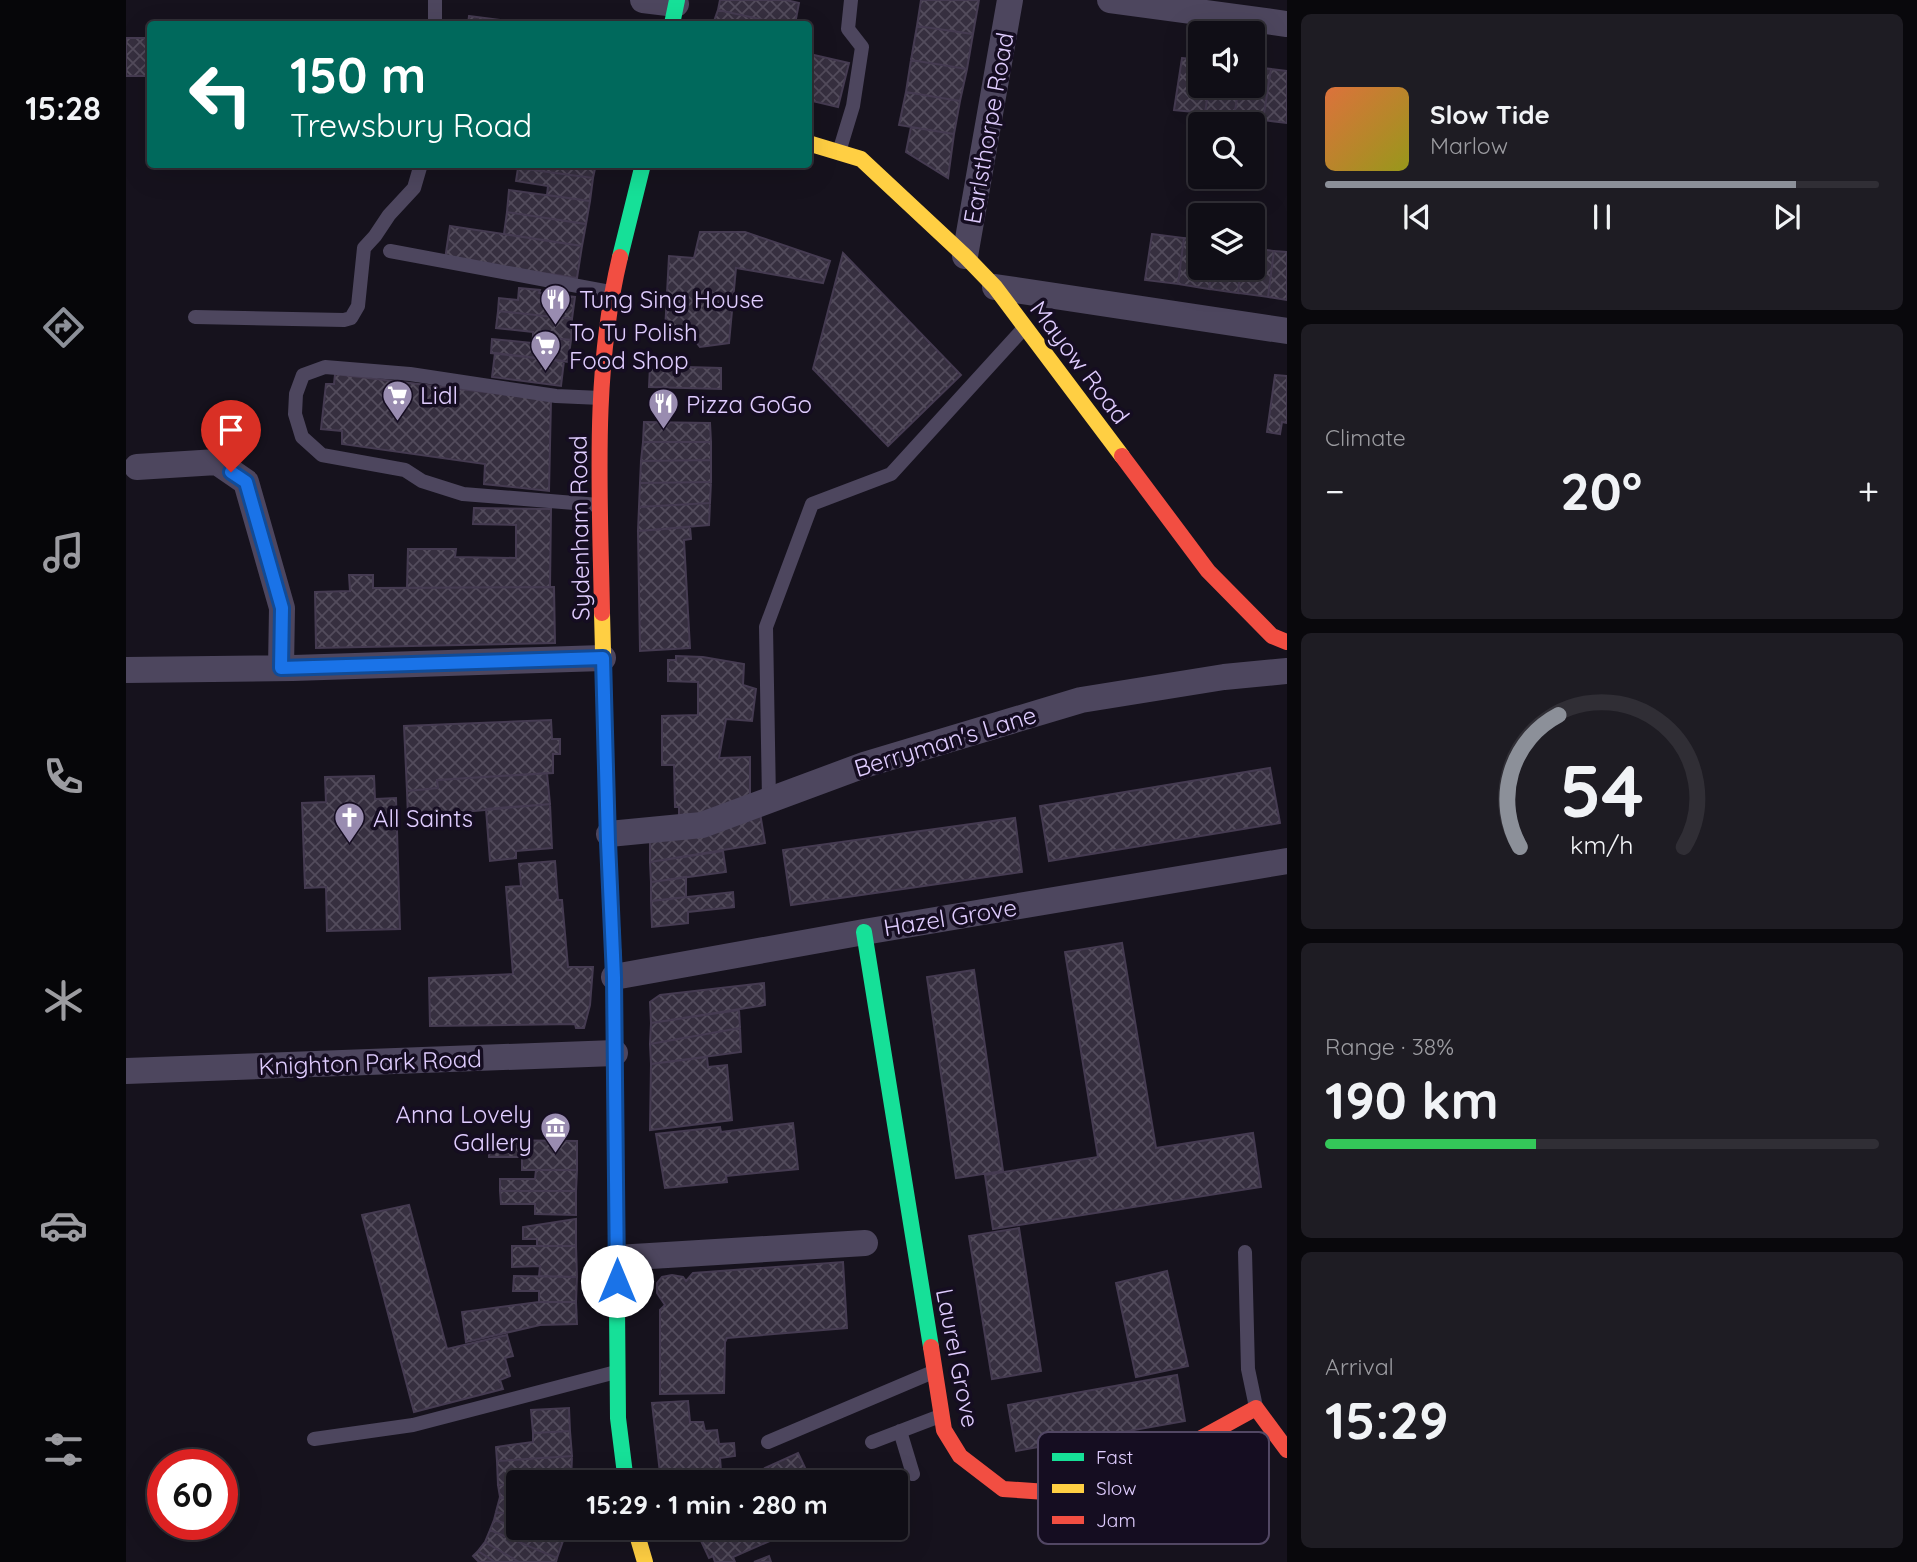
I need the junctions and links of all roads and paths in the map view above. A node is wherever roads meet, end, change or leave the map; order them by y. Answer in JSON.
{"nodes":[{"id":1,"x":435,"y":0,"type":"edge"},
{"id":2,"x":643,"y":0,"type":"edge"},
{"id":3,"x":851,"y":0,"type":"edge"},
{"id":4,"x":1010,"y":0,"type":"edge"},
{"id":5,"x":1110,"y":0,"type":"edge"},
{"id":6,"x":675,"y":9,"type":"edge"},
{"id":7,"x":435,"y":21,"type":"edge"},
{"id":8,"x":1287,"y":24,"type":"edge"},
{"id":9,"x":812,"y":144,"type":"edge"},
{"id":10,"x":839,"y":152,"type":"junction"},
{"id":11,"x":420,"y":168,"type":"edge"},
{"id":12,"x":642,"y":168,"type":"edge"},
{"id":13,"x":390,"y":251,"type":"dead end"},
{"id":14,"x":965,"y":256,"type":"junction"},
{"id":15,"x":995,"y":287,"type":"junction"},
{"id":16,"x":612,"y":292,"type":"junction"},
{"id":17,"x":195,"y":317,"type":"dead end"},
{"id":18,"x":1025,"y":327,"type":"junction"},
{"id":19,"x":1287,"y":331,"type":"edge"},
{"id":20,"x":601,"y":398,"type":"junction"},
{"id":21,"x":136,"y":467,"type":"dead end"},
{"id":22,"x":600,"y":505,"type":"junction"},
{"id":23,"x":1287,"y":642,"type":"edge"},
{"id":24,"x":603,"y":658,"type":"junction"},
{"id":25,"x":281,"y":668,"type":"junction"},
{"id":26,"x":126,"y":670,"type":"edge"},
{"id":27,"x":1287,"y":671,"type":"edge"},
{"id":28,"x":769,"y":800,"type":"junction"},
{"id":29,"x":609,"y":834,"type":"junction"},
{"id":30,"x":1287,"y":861,"type":"edge"},
{"id":31,"x":864,"y":932,"type":"junction"},
{"id":32,"x":614,"y":977,"type":"junction"},
{"id":33,"x":615,"y":1053,"type":"junction"},
{"id":34,"x":126,"y":1070,"type":"edge"},
{"id":35,"x":865,"y":1243,"type":"dead end"},
{"id":36,"x":1245,"y":1252,"type":"dead end"},
{"id":37,"x":617,"y":1258,"type":"junction"},
{"id":38,"x":934,"y":1371,"type":"junction"},
{"id":39,"x":617,"y":1372,"type":"junction"},
{"id":40,"x":1256,"y":1408,"type":"junction"},
{"id":41,"x":942,"y":1415,"type":"junction"},
{"id":42,"x":900,"y":1431,"type":"junction"},
{"id":43,"x":1212,"y":1432,"type":"edge"},
{"id":44,"x":314,"y":1439,"type":"dead end"},
{"id":45,"x":768,"y":1442,"type":"dead end"},
{"id":46,"x":872,"y":1442,"type":"dead end"},
{"id":47,"x":1287,"y":1450,"type":"edge"},
{"id":48,"x":624,"y":1470,"type":"edge"},
{"id":49,"x":913,"y":1474,"type":"dead end"},
{"id":50,"x":1038,"y":1491,"type":"edge"},
{"id":51,"x":639,"y":1540,"type":"edge"},
{"id":52,"x":645,"y":1562,"type":"edge"}],
"edges":[{"from":1,"to":7,"type":"lane"},
{"from":2,"to":6,"type":"street"},
{"from":3,"to":10,"type":"lane"},
{"from":4,"to":14,"type":"street","name":"Earlsthorpe Road"},
{"from":5,"to":8,"type":"street"},
{"from":9,"to":10,"type":"street","name":"Mayow Road"},
{"from":10,"to":14,"type":"street","name":"Mayow Road"},
{"from":11,"to":17,"type":"lane"},
{"from":12,"to":16,"type":"street","name":"Sydenham Road"},
{"from":13,"to":16,"type":"lane"},
{"from":14,"to":15,"type":"street","name":"Mayow Road"},
{"from":15,"to":18,"type":"street","name":"Mayow Road"},
{"from":15,"to":19,"type":"street"},
{"from":16,"to":20,"type":"street","name":"Sydenham Road"},
{"from":18,"to":23,"type":"street","name":"Mayow Road"},
{"from":18,"to":28,"type":"lane"},
{"from":20,"to":22,"type":"street","name":"Sydenham Road"},
{"from":20,"to":22,"type":"lane"},
{"from":21,"to":25,"type":"street"},
{"from":22,"to":24,"type":"street","name":"Sydenham Road"},
{"from":24,"to":25,"type":"street"},
{"from":24,"to":29,"type":"street","name":"Sydenham Road"},
{"from":25,"to":26,"type":"street"},
{"from":27,"to":28,"type":"street","name":"Berryman's Lane"},
{"from":28,"to":29,"type":"street","name":"Berryman's Lane"},
{"from":29,"to":32,"type":"street","name":"Sydenham Road"},
{"from":30,"to":31,"type":"street","name":"Hazel Grove"},
{"from":31,"to":32,"type":"street","name":"Hazel Grove"},
{"from":31,"to":38,"type":"street","name":"Laurel Grove"},
{"from":32,"to":33,"type":"street","name":"Sydenham Road"},
{"from":33,"to":34,"type":"street","name":"Knighton Park Road"},
{"from":33,"to":37,"type":"street","name":"Sydenham Road"},
{"from":35,"to":37,"type":"street"},
{"from":36,"to":40,"type":"lane"},
{"from":37,"to":39,"type":"street","name":"Sydenham Road"},
{"from":38,"to":41,"type":"street","name":"Laurel Grove"},
{"from":38,"to":45,"type":"lane"},
{"from":39,"to":44,"type":"lane"},
{"from":39,"to":48,"type":"street","name":"Sydenham Road"},
{"from":40,"to":43,"type":"street","name":"Laurel Grove"},
{"from":40,"to":47,"type":"street"},
{"from":41,"to":42,"type":"lane"},
{"from":41,"to":50,"type":"street","name":"Laurel Grove"},
{"from":42,"to":46,"type":"lane"},
{"from":42,"to":49,"type":"lane"},
{"from":51,"to":52,"type":"street"}]}
